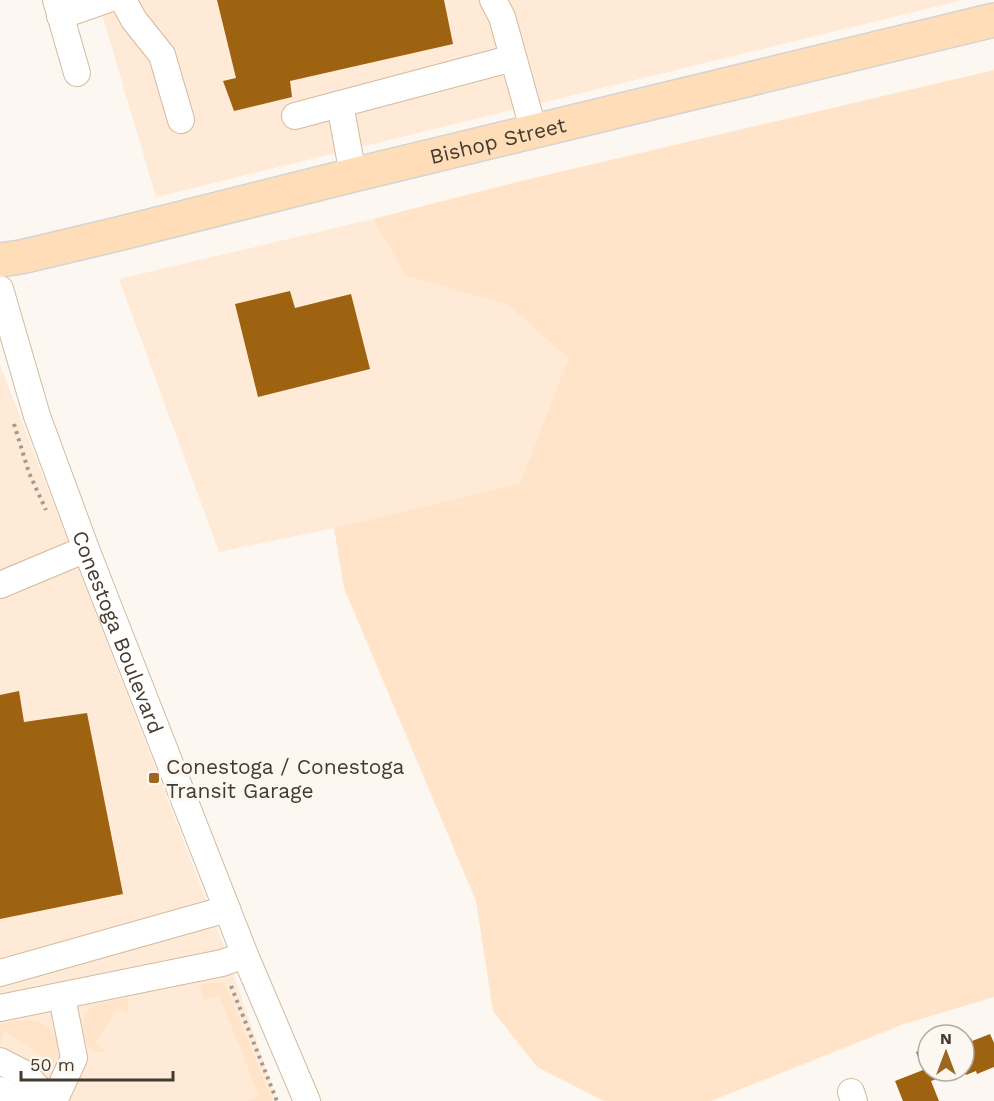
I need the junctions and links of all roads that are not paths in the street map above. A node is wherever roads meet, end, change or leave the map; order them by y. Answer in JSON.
{"nodes":[{"id":1,"x":106,"y":0,"type":"edge"},
{"id":2,"x":123,"y":0,"type":"edge"},
{"id":3,"x":493,"y":0,"type":"edge"},
{"id":4,"x":58,"y":8,"type":"edge"},
{"id":5,"x":994,"y":20,"type":"edge"},
{"id":6,"x":513,"y":58,"type":"junction"},
{"id":7,"x":77,"y":73,"type":"dead end"},
{"id":8,"x":340,"y":104,"type":"junction"},
{"id":9,"x":295,"y":116,"type":"dead end"},
{"id":10,"x":181,"y":120,"type":"dead end"},
{"id":11,"x":534,"y":132,"type":"junction"},
{"id":12,"x":353,"y":175,"type":"junction"},
{"id":13,"x":0,"y":260,"type":"edge"},
{"id":14,"x":0,"y":289,"type":"edge"},
{"id":15,"x":86,"y":549,"type":"junction"},
{"id":16,"x":0,"y":585,"type":"edge"},
{"id":17,"x":227,"y":909,"type":"junction"},
{"id":18,"x":245,"y":956,"type":"junction"},
{"id":19,"x":0,"y":973,"type":"edge"},
{"id":20,"x":62,"y":997,"type":"junction"},
{"id":21,"x":0,"y":1008,"type":"edge"},
{"id":22,"x":0,"y":1061,"type":"edge"},
{"id":23,"x":0,"y":1090,"type":"edge"},
{"id":24,"x":20,"y":1101,"type":"edge"},
{"id":25,"x":52,"y":1101,"type":"edge"},
{"id":26,"x":307,"y":1101,"type":"edge"}],
"edges":[{"from":1,"to":4,"type":"street"},
{"from":2,"to":10,"type":"street"},
{"from":3,"to":6,"type":"street"},
{"from":4,"to":7,"type":"street"},
{"from":5,"to":11,"type":"main road","name":"Bishop Street"},
{"from":6,"to":8,"type":"street"},
{"from":6,"to":11,"type":"street"},
{"from":8,"to":9,"type":"street"},
{"from":8,"to":12,"type":"street"},
{"from":11,"to":12,"type":"main road","name":"Bishop Street"},
{"from":12,"to":13,"type":"main road","name":"Bishop Street"},
{"from":14,"to":15,"type":"street","name":"Conestoga Boulevard"},
{"from":15,"to":16,"type":"street"},
{"from":15,"to":17,"type":"street","name":"Conestoga Boulevard"},
{"from":17,"to":18,"type":"street","name":"Conestoga Boulevard"},
{"from":17,"to":19,"type":"street"},
{"from":18,"to":20,"type":"street"},
{"from":18,"to":26,"type":"street","name":"Conestoga Boulevard"},
{"from":20,"to":21,"type":"street"},
{"from":20,"to":25,"type":"street"},
{"from":22,"to":25,"type":"street"},
{"from":23,"to":24,"type":"street"}]}
